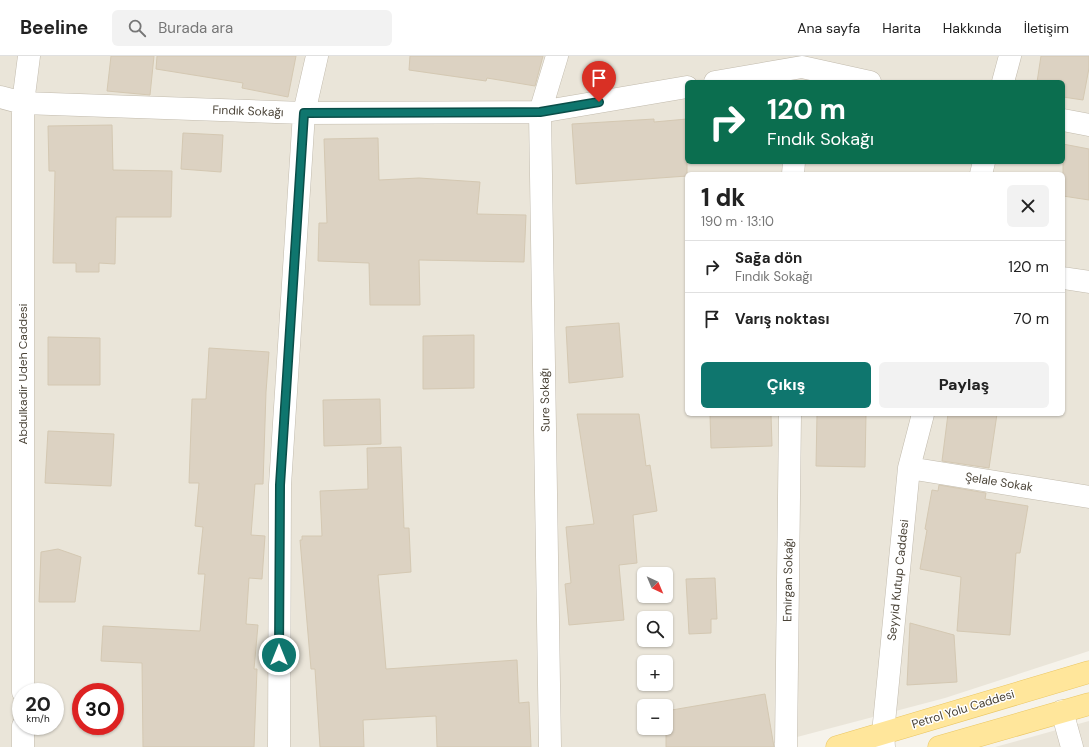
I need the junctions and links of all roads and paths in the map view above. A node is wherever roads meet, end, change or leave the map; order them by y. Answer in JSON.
{"nodes":[{"id":1,"x":29,"y":56,"type":"edge"},
{"id":2,"x":317,"y":56,"type":"edge"},
{"id":3,"x":557,"y":56,"type":"edge"},
{"id":4,"x":1010,"y":56,"type":"edge"},
{"id":5,"x":803,"y":68,"type":"edge"},
{"id":6,"x":727,"y":80,"type":"edge"},
{"id":7,"x":860,"y":80,"type":"edge"},
{"id":8,"x":1004,"y":80,"type":"edge"},
{"id":9,"x":685,"y":87,"type":"edge"},
{"id":10,"x":0,"y":97,"type":"edge"},
{"id":11,"x":23,"y":103,"type":"junction"},
{"id":12,"x":540,"y":112,"type":"junction"},
{"id":13,"x":304,"y":113,"type":"junction"},
{"id":14,"x":1065,"y":120,"type":"edge"},
{"id":15,"x":1089,"y":124,"type":"edge"},
{"id":16,"x":1065,"y":278,"type":"edge"},
{"id":17,"x":1089,"y":282,"type":"edge"},
{"id":18,"x":790,"y":416,"type":"edge"},
{"id":19,"x":922,"y":416,"type":"edge"},
{"id":20,"x":909,"y":468,"type":"junction"},
{"id":21,"x":1089,"y":496,"type":"edge"},
{"id":22,"x":1089,"y":672,"type":"edge"},
{"id":23,"x":23,"y":683,"type":"edge"},
{"id":24,"x":1089,"y":704,"type":"edge"},
{"id":25,"x":1062,"y":711,"type":"junction"},
{"id":26,"x":23,"y":735,"type":"edge"},
{"id":27,"x":883,"y":740,"type":"edge"},
{"id":28,"x":23,"y":747,"type":"edge"},
{"id":29,"x":279,"y":747,"type":"edge"},
{"id":30,"x":550,"y":747,"type":"edge"},
{"id":31,"x":786,"y":747,"type":"edge"},
{"id":32,"x":837,"y":747,"type":"edge"},
{"id":33,"x":938,"y":747,"type":"edge"},
{"id":34,"x":1072,"y":747,"type":"edge"}],
"edges":[{"from":1,"to":11,"type":"street","name":"Abdulkadir Udeh Caddesi"},
{"from":2,"to":13,"type":"street"},
{"from":3,"to":12,"type":"street","name":"Sure Sokağı"},
{"from":4,"to":8,"type":"street"},
{"from":5,"to":6,"type":"street"},
{"from":5,"to":7,"type":"street"},
{"from":9,"to":12,"type":"street","name":"Fındık Sokağı"},
{"from":10,"to":11,"type":"street","name":"Fındık Sokağı"},
{"from":11,"to":13,"type":"street","name":"Fındık Sokağı"},
{"from":11,"to":23,"type":"street","name":"Abdulkadir Udeh Caddesi"},
{"from":12,"to":13,"type":"street","name":"Fındık Sokağı"},
{"from":12,"to":30,"type":"street","name":"Sure Sokağı"},
{"from":13,"to":29,"type":"street"},
{"from":14,"to":15,"type":"street"},
{"from":16,"to":17,"type":"street"},
{"from":18,"to":31,"type":"street","name":"Emirgan Sokağı"},
{"from":19,"to":20,"type":"street","name":"Seyyid Kutup Caddesi"},
{"from":20,"to":21,"type":"street","name":"Şelale Sokak"},
{"from":20,"to":27,"type":"street","name":"Seyyid Kutup Caddesi"},
{"from":22,"to":27,"type":"main road","name":"Petrol Yolu Caddesi"},
{"from":24,"to":25,"type":"main road"},
{"from":25,"to":33,"type":"main road"},
{"from":25,"to":34,"type":"street"},
{"from":26,"to":28,"type":"street"},
{"from":27,"to":32,"type":"main road","name":"Petrol Yolu Caddesi"}]}
